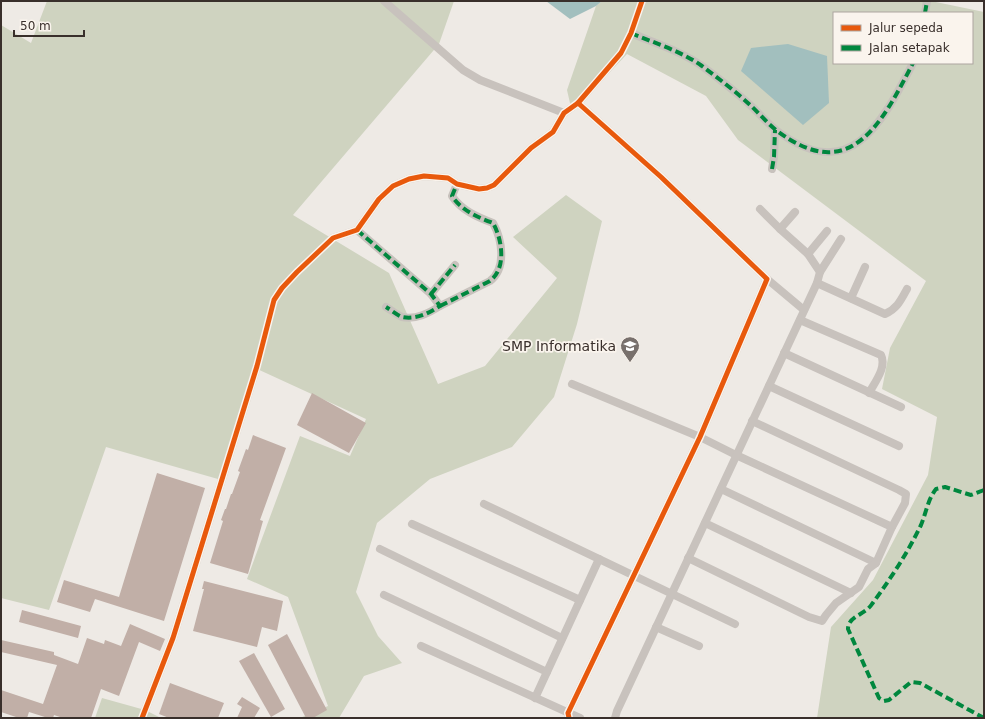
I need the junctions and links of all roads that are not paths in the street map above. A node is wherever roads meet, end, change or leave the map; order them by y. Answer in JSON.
{"nodes":[{"id":1,"x":384,"y":1,"type":"edge"},
{"id":2,"x":642,"y":1,"type":"edge"},
{"id":3,"x":927,"y":1,"type":"edge"},
{"id":4,"x":925,"y":12,"type":"edge"},
{"id":5,"x":631,"y":33,"type":"junction"},
{"id":6,"x":912,"y":64,"type":"edge"},
{"id":7,"x":578,"y":103,"type":"junction"},
{"id":8,"x":564,"y":113,"type":"junction"},
{"id":9,"x":775,"y":130,"type":"junction"},
{"id":10,"x":772,"y":169,"type":"dead end"},
{"id":11,"x":457,"y":184,"type":"junction"},
{"id":12,"x":760,"y":209,"type":"dead end"},
{"id":13,"x":795,"y":212,"type":"dead end"},
{"id":14,"x":780,"y":229,"type":"junction"},
{"id":15,"x":357,"y":230,"type":"junction"},
{"id":16,"x":827,"y":231,"type":"dead end"},
{"id":17,"x":841,"y":239,"type":"dead end"},
{"id":18,"x":808,"y":254,"type":"junction"},
{"id":19,"x":455,"y":265,"type":"dead end"},
{"id":20,"x":865,"y":267,"type":"dead end"},
{"id":21,"x":820,"y":272,"type":"junction"},
{"id":22,"x":767,"y":279,"type":"junction"},
{"id":23,"x":817,"y":283,"type":"junction"},
{"id":24,"x":907,"y":289,"type":"dead end"},
{"id":25,"x":431,"y":294,"type":"junction"},
{"id":26,"x":851,"y":298,"type":"junction"},
{"id":27,"x":440,"y":306,"type":"junction"},
{"id":28,"x":386,"y":307,"type":"dead end"},
{"id":29,"x":804,"y":310,"type":"junction"},
{"id":30,"x":800,"y":320,"type":"junction"},
{"id":31,"x":784,"y":353,"type":"junction"},
{"id":32,"x":572,"y":384,"type":"dead end"},
{"id":33,"x":769,"y":386,"type":"junction"},
{"id":34,"x":869,"y":393,"type":"junction"},
{"id":35,"x":901,"y":407,"type":"dead end"},
{"id":36,"x":752,"y":421,"type":"junction"},
{"id":37,"x":700,"y":437,"type":"junction"},
{"id":38,"x":899,"y":446,"type":"dead end"},
{"id":39,"x":736,"y":455,"type":"junction"},
{"id":40,"x":720,"y":489,"type":"junction"},
{"id":41,"x":484,"y":504,"type":"dead end"},
{"id":42,"x":705,"y":523,"type":"junction"},
{"id":43,"x":412,"y":524,"type":"dead end"},
{"id":44,"x":892,"y":527,"type":"junction"},
{"id":45,"x":380,"y":549,"type":"dead end"},
{"id":46,"x":688,"y":558,"type":"junction"},
{"id":47,"x":599,"y":559,"type":"junction"},
{"id":48,"x":876,"y":563,"type":"junction"},
{"id":49,"x":633,"y":575,"type":"junction"},
{"id":50,"x":851,"y":593,"type":"junction"},
{"id":51,"x":672,"y":594,"type":"junction"},
{"id":52,"x":384,"y":596,"type":"dead end"},
{"id":53,"x":580,"y":600,"type":"junction"},
{"id":54,"x":735,"y":624,"type":"dead end"},
{"id":55,"x":656,"y":627,"type":"junction"},
{"id":56,"x":562,"y":638,"type":"junction"},
{"id":57,"x":421,"y":646,"type":"dead end"},
{"id":58,"x":699,"y":646,"type":"dead end"},
{"id":59,"x":546,"y":672,"type":"junction"},
{"id":60,"x":535,"y":698,"type":"junction"},
{"id":61,"x":569,"y":715,"type":"edge"},
{"id":62,"x":142,"y":718,"type":"edge"},
{"id":63,"x":580,"y":718,"type":"edge"},
{"id":64,"x":615,"y":718,"type":"edge"}],
"edges":[{"from":1,"to":8,"type":"street"},
{"from":2,"to":5,"type":"street"},
{"from":3,"to":4,"type":"street"},
{"from":5,"to":7,"type":"street"},
{"from":5,"to":9,"type":"street"},
{"from":6,"to":9,"type":"street"},
{"from":7,"to":8,"type":"street"},
{"from":7,"to":22,"type":"street"},
{"from":8,"to":11,"type":"street"},
{"from":9,"to":10,"type":"street"},
{"from":11,"to":15,"type":"street"},
{"from":11,"to":27,"type":"street"},
{"from":12,"to":14,"type":"street"},
{"from":13,"to":14,"type":"street"},
{"from":14,"to":18,"type":"street"},
{"from":15,"to":25,"type":"street"},
{"from":15,"to":62,"type":"street"},
{"from":16,"to":18,"type":"street"},
{"from":17,"to":21,"type":"street"},
{"from":18,"to":21,"type":"street"},
{"from":19,"to":25,"type":"street"},
{"from":20,"to":26,"type":"street"},
{"from":21,"to":23,"type":"street"},
{"from":22,"to":29,"type":"street"},
{"from":22,"to":37,"type":"street"},
{"from":23,"to":26,"type":"street"},
{"from":23,"to":29,"type":"street"},
{"from":24,"to":26,"type":"street"},
{"from":25,"to":27,"type":"street"},
{"from":27,"to":28,"type":"street"},
{"from":29,"to":30,"type":"street"},
{"from":30,"to":31,"type":"street"},
{"from":30,"to":34,"type":"street"},
{"from":31,"to":33,"type":"street"},
{"from":31,"to":34,"type":"street"},
{"from":32,"to":37,"type":"street"},
{"from":33,"to":36,"type":"street"},
{"from":33,"to":38,"type":"street"},
{"from":34,"to":35,"type":"street"},
{"from":36,"to":39,"type":"street"},
{"from":36,"to":44,"type":"street"},
{"from":37,"to":39,"type":"street"},
{"from":37,"to":49,"type":"street"},
{"from":39,"to":40,"type":"street"},
{"from":39,"to":44,"type":"street"},
{"from":40,"to":42,"type":"street"},
{"from":40,"to":48,"type":"street"},
{"from":41,"to":47,"type":"street"},
{"from":42,"to":46,"type":"street"},
{"from":42,"to":50,"type":"street"},
{"from":43,"to":53,"type":"street"},
{"from":44,"to":48,"type":"street"},
{"from":45,"to":56,"type":"street"},
{"from":46,"to":50,"type":"street"},
{"from":46,"to":51,"type":"street"},
{"from":47,"to":49,"type":"street"},
{"from":47,"to":53,"type":"street"},
{"from":48,"to":50,"type":"street"},
{"from":49,"to":51,"type":"street"},
{"from":49,"to":61,"type":"street"},
{"from":51,"to":54,"type":"street"},
{"from":51,"to":55,"type":"street"},
{"from":52,"to":59,"type":"street"},
{"from":53,"to":56,"type":"street"},
{"from":55,"to":58,"type":"street"},
{"from":55,"to":64,"type":"street"},
{"from":56,"to":59,"type":"street"},
{"from":57,"to":60,"type":"street"},
{"from":59,"to":60,"type":"street"},
{"from":60,"to":61,"type":"street"},
{"from":61,"to":63,"type":"street"}]}
